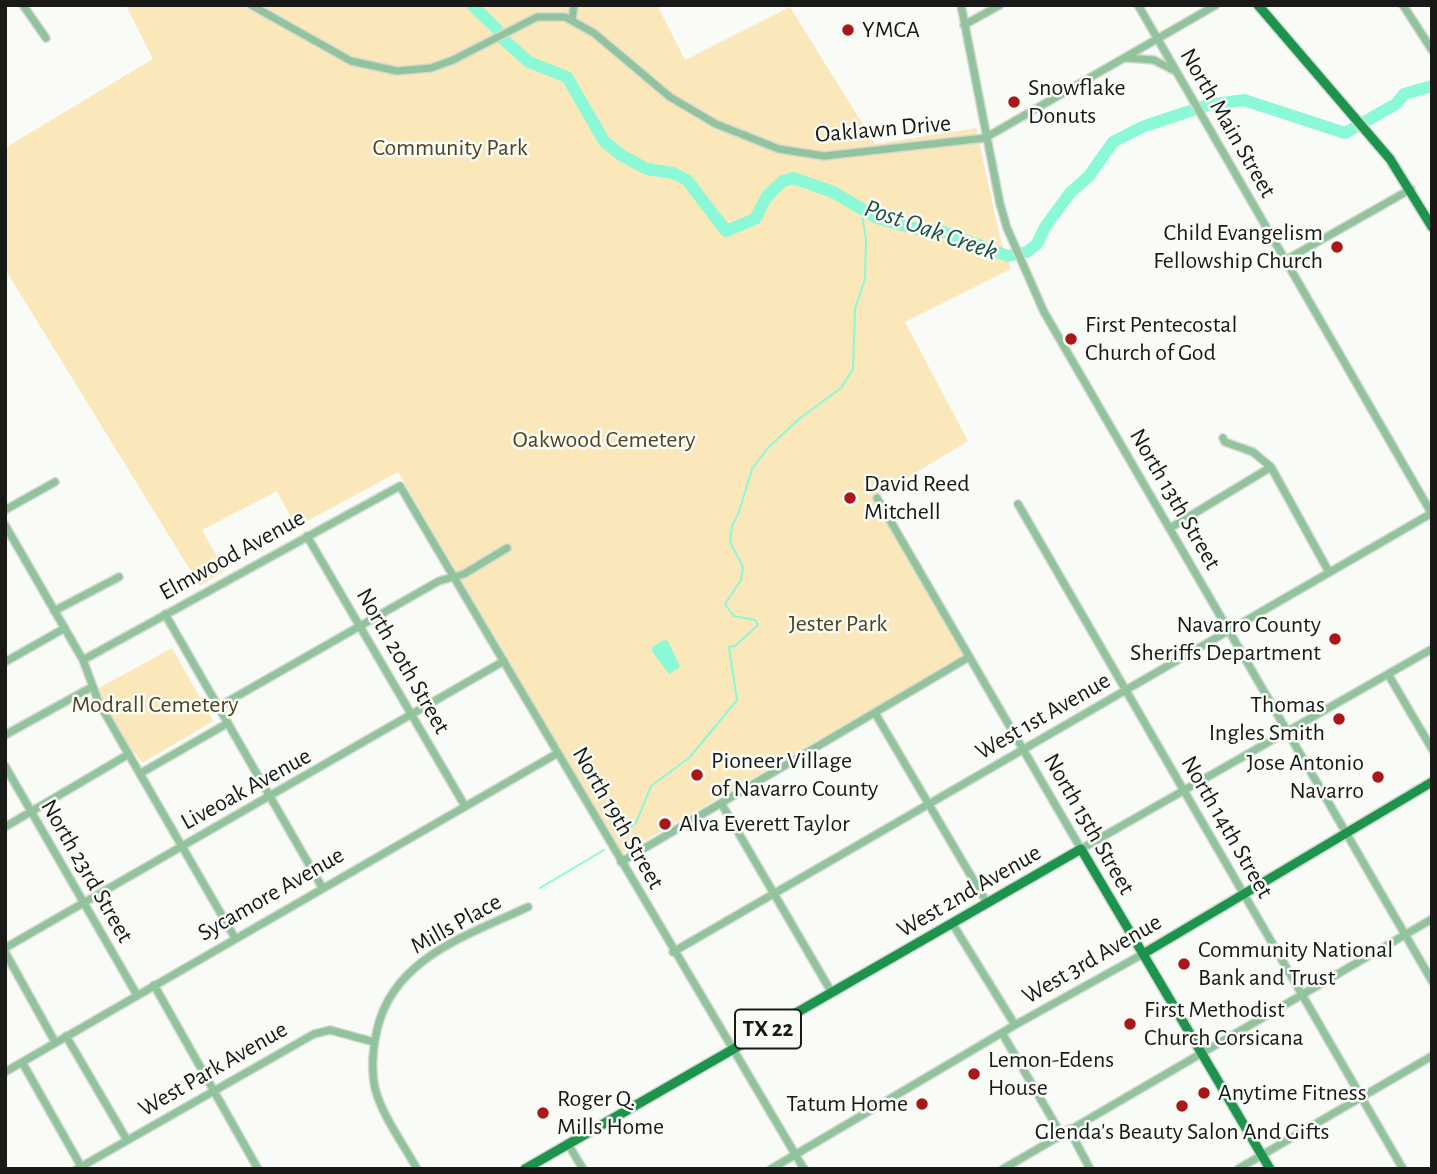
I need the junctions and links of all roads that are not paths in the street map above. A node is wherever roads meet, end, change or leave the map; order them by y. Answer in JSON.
{"nodes":[{"id":1,"x":23,"y":5,"type":"edge"},
{"id":2,"x":251,"y":5,"type":"edge"},
{"id":3,"x":574,"y":5,"type":"edge"},
{"id":4,"x":961,"y":5,"type":"edge"},
{"id":5,"x":1000,"y":5,"type":"edge"},
{"id":6,"x":1138,"y":5,"type":"edge"},
{"id":7,"x":1216,"y":5,"type":"edge"},
{"id":8,"x":1258,"y":5,"type":"edge"},
{"id":9,"x":1403,"y":5,"type":"edge"},
{"id":10,"x":572,"y":20,"type":"junction"},
{"id":11,"x":964,"y":25,"type":"junction"},
{"id":12,"x":46,"y":38,"type":"dead end"},
{"id":13,"x":1158,"y":39,"type":"junction"},
{"id":14,"x":1432,"y":50,"type":"edge"},
{"id":15,"x":1122,"y":59,"type":"junction"},
{"id":16,"x":1176,"y":72,"type":"junction"},
{"id":17,"x":985,"y":138,"type":"junction"},
{"id":18,"x":1411,"y":189,"type":"junction"},
{"id":19,"x":1432,"y":227,"type":"edge"},
{"id":20,"x":1284,"y":261,"type":"junction"},
{"id":21,"x":1223,"y":438,"type":"dead end"},
{"id":22,"x":1271,"y":467,"type":"junction"},
{"id":23,"x":55,"y":482,"type":"dead end"},
{"id":24,"x":400,"y":486,"type":"joint"},
{"id":25,"x":877,"y":498,"type":"dead end"},
{"id":26,"x":1018,"y":504,"type":"dead end"},
{"id":27,"x":5,"y":510,"type":"edge"},
{"id":28,"x":1432,"y":514,"type":"edge"},
{"id":29,"x":1170,"y":528,"type":"junction"},
{"id":30,"x":6,"y":530,"type":"edge"},
{"id":31,"x":307,"y":536,"type":"junction"},
{"id":32,"x":507,"y":548,"type":"dead end"},
{"id":33,"x":1329,"y":572,"type":"junction"},
{"id":34,"x":119,"y":577,"type":"dead end"},
{"id":35,"x":454,"y":577,"type":"junction"},
{"id":36,"x":54,"y":611,"type":"junction"},
{"id":37,"x":165,"y":614,"type":"junction"},
{"id":38,"x":360,"y":627,"type":"junction"},
{"id":39,"x":65,"y":628,"type":"junction"},
{"id":40,"x":1228,"y":631,"type":"junction"},
{"id":41,"x":1432,"y":649,"type":"edge"},
{"id":42,"x":969,"y":657,"type":"junction"},
{"id":43,"x":83,"y":660,"type":"junction"},
{"id":44,"x":505,"y":661,"type":"junction"},
{"id":45,"x":5,"y":662,"type":"edge"},
{"id":46,"x":1388,"y":674,"type":"junction"},
{"id":47,"x":92,"y":687,"type":"junction"},
{"id":48,"x":1126,"y":690,"type":"junction"},
{"id":49,"x":218,"y":707,"type":"junction"},
{"id":50,"x":875,"y":713,"type":"junction"},
{"id":51,"x":413,"y":716,"type":"junction"},
{"id":52,"x":228,"y":723,"type":"junction"},
{"id":53,"x":1287,"y":732,"type":"junction"},
{"id":54,"x":5,"y":735,"type":"edge"},
{"id":55,"x":1023,"y":749,"type":"junction"},
{"id":56,"x":1432,"y":749,"type":"edge"},
{"id":57,"x":558,"y":753,"type":"junction"},
{"id":58,"x":129,"y":754,"type":"junction"},
{"id":59,"x":5,"y":766,"type":"edge"},
{"id":60,"x":141,"y":773,"type":"junction"},
{"id":61,"x":1432,"y":782,"type":"edge"},
{"id":62,"x":1184,"y":791,"type":"junction"},
{"id":63,"x":271,"y":798,"type":"junction"},
{"id":64,"x":721,"y":803,"type":"junction"},
{"id":65,"x":929,"y":804,"type":"junction"},
{"id":66,"x":466,"y":806,"type":"junction"},
{"id":67,"x":30,"y":813,"type":"junction"},
{"id":68,"x":5,"y":827,"type":"edge"},
{"id":69,"x":1344,"y":833,"type":"junction"},
{"id":70,"x":183,"y":847,"type":"junction"},
{"id":71,"x":1081,"y":849,"type":"junction"},
{"id":72,"x":621,"y":862,"type":"junction"},
{"id":73,"x":322,"y":887,"type":"junction"},
{"id":74,"x":1243,"y":893,"type":"junction"},
{"id":75,"x":774,"y":894,"type":"junction"},
{"id":76,"x":84,"y":902,"type":"junction"},
{"id":77,"x":987,"y":903,"type":"junction"},
{"id":78,"x":527,"y":907,"type":"dead end"},
{"id":79,"x":1432,"y":919,"type":"edge"},
{"id":80,"x":952,"y":923,"type":"junction"},
{"id":81,"x":1405,"y":934,"type":"junction"},
{"id":82,"x":235,"y":937,"type":"junction"},
{"id":83,"x":5,"y":950,"type":"edge"},
{"id":84,"x":673,"y":952,"type":"junction"},
{"id":85,"x":1143,"y":954,"type":"junction"},
{"id":86,"x":1432,"y":981,"type":"edge"},
{"id":87,"x":154,"y":985,"type":"junction"},
{"id":88,"x":832,"y":993,"type":"junction"},
{"id":89,"x":1302,"y":994,"type":"junction"},
{"id":90,"x":137,"y":995,"type":"junction"},
{"id":91,"x":1015,"y":1025,"type":"junction"},
{"id":92,"x":1002,"y":1033,"type":"junction"},
{"id":93,"x":66,"y":1036,"type":"junction"},
{"id":94,"x":55,"y":1042,"type":"junction"},
{"id":95,"x":374,"y":1042,"type":"junction"},
{"id":96,"x":731,"y":1050,"type":"junction"},
{"id":97,"x":1201,"y":1052,"type":"junction"},
{"id":98,"x":1432,"y":1056,"type":"edge"},
{"id":99,"x":22,"y":1062,"type":"junction"},
{"id":100,"x":5,"y":1072,"type":"edge"},
{"id":101,"x":214,"y":1091,"type":"junction"},
{"id":102,"x":1361,"y":1096,"type":"junction"},
{"id":103,"x":1069,"y":1129,"type":"junction"},
{"id":104,"x":1061,"y":1134,"type":"junction"},
{"id":105,"x":127,"y":1140,"type":"junction"},
{"id":106,"x":568,"y":1144,"type":"junction"},
{"id":107,"x":795,"y":1154,"type":"junction"},
{"id":108,"x":1262,"y":1155,"type":"junction"},
{"id":109,"x":80,"y":1168,"type":"edge"},
{"id":110,"x":258,"y":1169,"type":"edge"},
{"id":111,"x":417,"y":1169,"type":"edge"},
{"id":112,"x":525,"y":1169,"type":"edge"},
{"id":113,"x":583,"y":1169,"type":"edge"},
{"id":114,"x":771,"y":1169,"type":"edge"},
{"id":115,"x":804,"y":1169,"type":"edge"},
{"id":116,"x":1003,"y":1169,"type":"edge"},
{"id":117,"x":1090,"y":1169,"type":"edge"},
{"id":118,"x":1238,"y":1169,"type":"edge"},
{"id":119,"x":1270,"y":1169,"type":"edge"},
{"id":120,"x":1403,"y":1169,"type":"edge"}],
"edges":[{"from":1,"to":12,"type":"street"},
{"from":2,"to":10,"type":"street","name":"Oaklawn Drive"},
{"from":3,"to":10,"type":"street"},
{"from":4,"to":11,"type":"street","name":"North 13th Street"},
{"from":5,"to":11,"type":"street"},
{"from":6,"to":13,"type":"street","name":"North Main Street"},
{"from":7,"to":13,"type":"street","name":"Oaklawn Drive"},
{"from":8,"to":18,"type":"main road"},
{"from":9,"to":14,"type":"street"},
{"from":10,"to":17,"type":"street","name":"Oaklawn Drive"},
{"from":11,"to":17,"type":"street","name":"North 13th Street"},
{"from":13,"to":15,"type":"street","name":"Oaklawn Drive"},
{"from":13,"to":16,"type":"street","name":"North Main Street"},
{"from":15,"to":16,"type":"street"},
{"from":15,"to":17,"type":"street","name":"Oaklawn Drive"},
{"from":16,"to":20,"type":"street","name":"North Main Street"},
{"from":17,"to":29,"type":"street","name":"North 13th Street"},
{"from":18,"to":19,"type":"main road"},
{"from":18,"to":20,"type":"street"},
{"from":20,"to":28,"type":"street","name":"North Main Street"},
{"from":21,"to":22,"type":"street"},
{"from":22,"to":29,"type":"street"},
{"from":22,"to":33,"type":"street"},
{"from":23,"to":27,"type":"street"},
{"from":24,"to":31,"type":"street","name":"Elmwood Avenue"},
{"from":24,"to":35,"type":"street","name":"North 19th Street"},
{"from":25,"to":42,"type":"street","name":"North 15th Street"},
{"from":26,"to":48,"type":"street","name":"North 14th Street"},
{"from":28,"to":33,"type":"street","name":"West 1st Avenue"},
{"from":29,"to":40,"type":"street","name":"North 13th Street"},
{"from":30,"to":36,"type":"street"},
{"from":31,"to":37,"type":"street","name":"Elmwood Avenue"},
{"from":31,"to":38,"type":"street","name":"North 20th Street"},
{"from":32,"to":35,"type":"street"},
{"from":33,"to":40,"type":"street","name":"West 1st Avenue"},
{"from":34,"to":36,"type":"street"},
{"from":35,"to":38,"type":"street"},
{"from":35,"to":44,"type":"street","name":"North 19th Street"},
{"from":36,"to":39,"type":"street"},
{"from":37,"to":43,"type":"street","name":"Elmwood Avenue"},
{"from":37,"to":49,"type":"street"},
{"from":38,"to":49,"type":"street"},
{"from":38,"to":51,"type":"street","name":"North 20th Street"},
{"from":39,"to":43,"type":"street"},
{"from":39,"to":45,"type":"street"},
{"from":40,"to":48,"type":"street","name":"West 1st Avenue"},
{"from":40,"to":53,"type":"street","name":"North 13th Street"},
{"from":41,"to":46,"type":"street","name":"West 2nd Avenue"},
{"from":42,"to":50,"type":"street"},
{"from":42,"to":55,"type":"street","name":"North 15th Street"},
{"from":43,"to":47,"type":"street"},
{"from":44,"to":51,"type":"street","name":"Liveoak Avenue"},
{"from":44,"to":57,"type":"street","name":"North 19th Street"},
{"from":46,"to":53,"type":"street","name":"West 2nd Avenue"},
{"from":46,"to":56,"type":"street"},
{"from":47,"to":54,"type":"street"},
{"from":47,"to":58,"type":"street"},
{"from":48,"to":55,"type":"street","name":"West 1st Avenue"},
{"from":48,"to":62,"type":"street","name":"North 14th Street"},
{"from":49,"to":52,"type":"street"},
{"from":50,"to":64,"type":"street"},
{"from":50,"to":65,"type":"street"},
{"from":51,"to":63,"type":"street","name":"Liveoak Avenue"},
{"from":51,"to":66,"type":"street","name":"North 20th Street"},
{"from":52,"to":60,"type":"street"},
{"from":52,"to":63,"type":"street"},
{"from":53,"to":62,"type":"street","name":"West 2nd Avenue"},
{"from":53,"to":69,"type":"street","name":"North 13th Street"},
{"from":55,"to":65,"type":"street","name":"West 1st Avenue"},
{"from":55,"to":71,"type":"street","name":"North 15th Street"},
{"from":57,"to":66,"type":"street","name":"Sycamore Avenue"},
{"from":57,"to":72,"type":"street","name":"North 19th Street"},
{"from":58,"to":60,"type":"street"},
{"from":58,"to":67,"type":"street"},
{"from":59,"to":67,"type":"street","name":"North 23rd Street"},
{"from":60,"to":70,"type":"street"},
{"from":61,"to":69,"type":"main road","name":"West 3rd Avenue"},
{"from":62,"to":71,"type":"street","name":"West 2nd Avenue"},
{"from":62,"to":74,"type":"street","name":"North 14th Street"},
{"from":63,"to":70,"type":"street","name":"Liveoak Avenue"},
{"from":63,"to":73,"type":"street"},
{"from":64,"to":72,"type":"street"},
{"from":64,"to":75,"type":"street"},
{"from":65,"to":75,"type":"street","name":"West 1st Avenue"},
{"from":65,"to":77,"type":"street"},
{"from":66,"to":73,"type":"street","name":"Sycamore Avenue"},
{"from":67,"to":68,"type":"street"},
{"from":67,"to":76,"type":"street","name":"North 23rd Street"},
{"from":69,"to":74,"type":"main road","name":"West 3rd Avenue"},
{"from":69,"to":81,"type":"street","name":"North 13th Street"},
{"from":70,"to":76,"type":"street","name":"Liveoak Avenue"},
{"from":70,"to":82,"type":"street"},
{"from":71,"to":77,"type":"main road","name":"West 2nd Avenue","number":"TX 22"},
{"from":71,"to":85,"type":"main road","name":"North 15th Street"},
{"from":72,"to":84,"type":"street","name":"North 19th Street"},
{"from":73,"to":82,"type":"street","name":"Sycamore Avenue"},
{"from":74,"to":85,"type":"main road","name":"West 3rd Avenue"},
{"from":74,"to":89,"type":"street","name":"North 14th Street"},
{"from":75,"to":84,"type":"street","name":"West 1st Avenue"},
{"from":75,"to":88,"type":"street"},
{"from":76,"to":83,"type":"street","name":"Liveoak Avenue"},
{"from":76,"to":90,"type":"street","name":"North 23rd Street"},
{"from":77,"to":80,"type":"main road","name":"West 2nd Avenue","number":"TX 22"},
{"from":78,"to":95,"type":"street","name":"Mills Place"},
{"from":79,"to":81,"type":"street"},
{"from":80,"to":88,"type":"main road","name":"West 2nd Avenue","number":"TX 22"},
{"from":80,"to":91,"type":"street"},
{"from":81,"to":86,"type":"street","name":"North 13th Street"},
{"from":81,"to":89,"type":"street"},
{"from":82,"to":87,"type":"street","name":"Sycamore Avenue"},
{"from":83,"to":94,"type":"street"},
{"from":84,"to":96,"type":"street","name":"North 19th Street"},
{"from":85,"to":91,"type":"street","name":"West 3rd Avenue"},
{"from":85,"to":97,"type":"main road","name":"North 15th Street"},
{"from":87,"to":90,"type":"street","name":"Sycamore Avenue"},
{"from":87,"to":101,"type":"street"},
{"from":88,"to":96,"type":"main road","name":"West 2nd Avenue","number":"TX 22"},
{"from":89,"to":97,"type":"street"},
{"from":89,"to":102,"type":"street","name":"North 14th Street"},
{"from":90,"to":93,"type":"street","name":"Sycamore Avenue"},
{"from":91,"to":92,"type":"street","name":"West 3rd Avenue"},
{"from":92,"to":104,"type":"street"},
{"from":92,"to":107,"type":"street","name":"West 3rd Avenue"},
{"from":93,"to":94,"type":"street","name":"Sycamore Avenue"},
{"from":93,"to":105,"type":"street"},
{"from":94,"to":99,"type":"street","name":"Sycamore Avenue"},
{"from":95,"to":101,"type":"street","name":"West Park Avenue"},
{"from":95,"to":111,"type":"street","name":"Mills Place"},
{"from":96,"to":106,"type":"main road","name":"West 2nd Avenue","number":"TX 22"},
{"from":96,"to":107,"type":"street","name":"North 19th Street"},
{"from":97,"to":103,"type":"street"},
{"from":97,"to":108,"type":"main road","name":"North 15th Street"},
{"from":98,"to":102,"type":"street"},
{"from":99,"to":100,"type":"street","name":"Sycamore Avenue"},
{"from":99,"to":109,"type":"street"},
{"from":101,"to":105,"type":"street","name":"West Park Avenue"},
{"from":101,"to":110,"type":"street"},
{"from":102,"to":108,"type":"street"},
{"from":102,"to":120,"type":"street","name":"North 14th Street"},
{"from":103,"to":104,"type":"street"},
{"from":103,"to":117,"type":"street"},
{"from":104,"to":116,"type":"street"},
{"from":105,"to":109,"type":"street","name":"West Park Avenue"},
{"from":106,"to":112,"type":"main road","name":"West 2nd Avenue","number":"TX 22"},
{"from":106,"to":113,"type":"street"},
{"from":107,"to":114,"type":"street","name":"West 3rd Avenue"},
{"from":107,"to":115,"type":"street","name":"North 19th Street"},
{"from":108,"to":118,"type":"street"},
{"from":108,"to":119,"type":"main road","name":"North 15th Street"}]}
